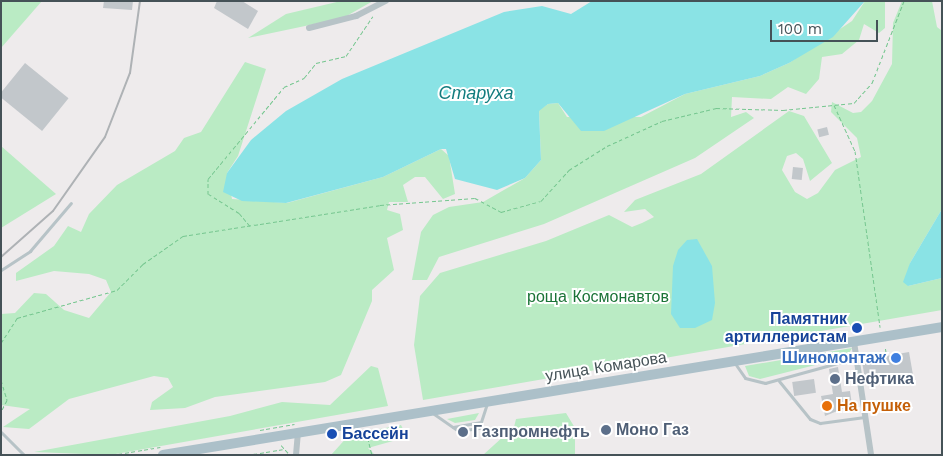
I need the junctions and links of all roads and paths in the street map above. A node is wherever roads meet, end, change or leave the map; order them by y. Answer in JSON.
{"nodes":[{"id":1,"x":386,"y":1,"type":"edge"},
{"id":2,"x":904,"y":1,"type":"edge"},
{"id":3,"x":378,"y":5,"type":"junction"},
{"id":4,"x":309,"y":28,"type":"dead end"},
{"id":5,"x":834,"y":104,"type":"junction"},
{"id":6,"x":71,"y":203,"type":"dead end"},
{"id":7,"x":250,"y":227,"type":"junction"},
{"id":8,"x":1,"y":270,"type":"edge"},
{"id":9,"x":878,"y":321,"type":"dead end"},
{"id":10,"x":942,"y":327,"type":"edge"},
{"id":11,"x":854,"y":342,"type":"junction"},
{"id":12,"x":1,"y":344,"type":"edge"},
{"id":13,"x":856,"y":358,"type":"junction"},
{"id":14,"x":734,"y":362,"type":"junction"},
{"id":15,"x":1,"y":380,"type":"edge"},
{"id":16,"x":779,"y":380,"type":"junction"},
{"id":17,"x":488,"y":401,"type":"junction"},
{"id":18,"x":430,"y":411,"type":"junction"},
{"id":19,"x":1,"y":412,"type":"edge"},
{"id":20,"x":865,"y":417,"type":"junction"},
{"id":21,"x":366,"y":431,"type":"dead end"},
{"id":22,"x":1,"y":432,"type":"edge"},
{"id":23,"x":298,"y":432,"type":"junction"},
{"id":24,"x":24,"y":455,"type":"edge"},
{"id":25,"x":163,"y":455,"type":"edge"},
{"id":26,"x":247,"y":455,"type":"edge"},
{"id":27,"x":290,"y":455,"type":"edge"},
{"id":28,"x":296,"y":455,"type":"edge"},
{"id":29,"x":372,"y":455,"type":"edge"},
{"id":30,"x":871,"y":455,"type":"edge"}],
"edges":[{"from":1,"to":3,"type":"street"},
{"from":2,"to":5,"type":"path"},
{"from":3,"to":4,"type":"street"},
{"from":3,"to":7,"type":"path"},
{"from":5,"to":7,"type":"path"},
{"from":5,"to":9,"type":"path"},
{"from":6,"to":8,"type":"lane"},
{"from":7,"to":12,"type":"path"},
{"from":10,"to":11,"type":"main road","name":"улица Комарова"},
{"from":11,"to":13,"type":"street"},
{"from":11,"to":14,"type":"main road","name":"улица Комарова"},
{"from":13,"to":16,"type":"lane"},
{"from":13,"to":20,"type":"street"},
{"from":14,"to":16,"type":"lane"},
{"from":14,"to":17,"type":"main road","name":"улица Комарова"},
{"from":15,"to":19,"type":"path"},
{"from":16,"to":20,"type":"lane"},
{"from":17,"to":18,"type":"main road","name":"улица Комарова"},
{"from":17,"to":18,"type":"lane"},
{"from":18,"to":23,"type":"main road","name":"улица Комарова"},
{"from":20,"to":30,"type":"street"},
{"from":21,"to":29,"type":"path"},
{"from":22,"to":24,"type":"lane"},
{"from":23,"to":25,"type":"main road","name":"улица Комарова"},
{"from":23,"to":28,"type":"street"},
{"from":26,"to":27,"type":"path"}]}
